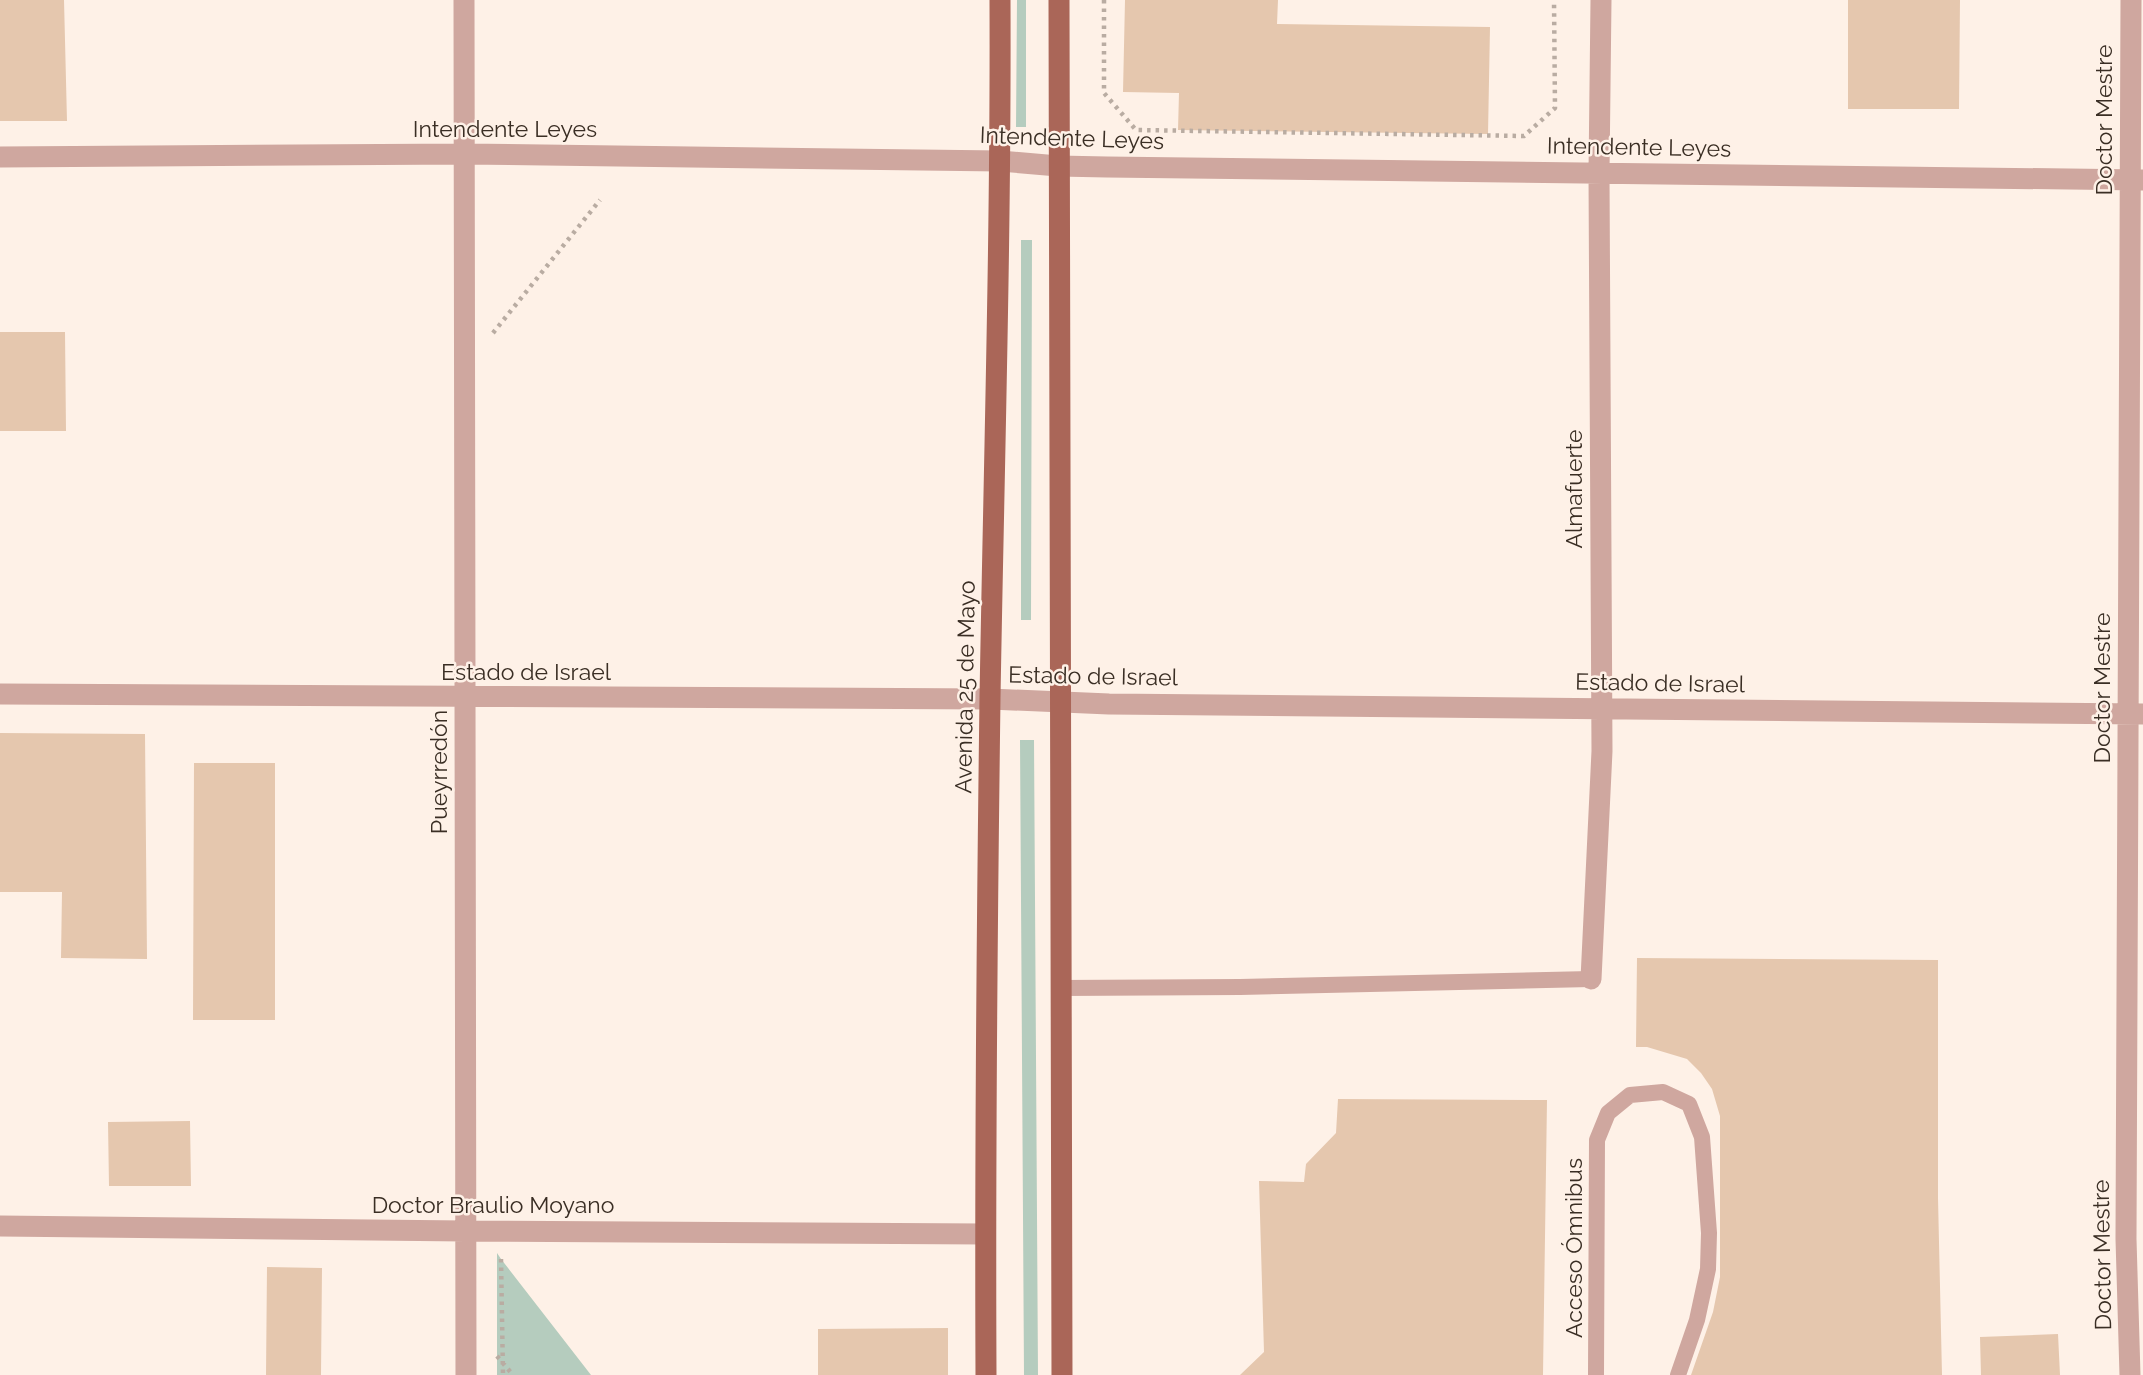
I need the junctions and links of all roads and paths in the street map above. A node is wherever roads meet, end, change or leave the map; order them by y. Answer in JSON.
{"nodes":[{"id":1,"x":464,"y":0,"type":"edge"},
{"id":2,"x":1000,"y":0,"type":"edge"},
{"id":3,"x":1059,"y":0,"type":"edge"},
{"id":4,"x":1104,"y":0,"type":"edge"},
{"id":5,"x":1555,"y":0,"type":"edge"},
{"id":6,"x":1601,"y":0,"type":"edge"},
{"id":7,"x":2131,"y":0,"type":"edge"},
{"id":8,"x":464,"y":154,"type":"junction"},
{"id":9,"x":0,"y":157,"type":"edge"},
{"id":10,"x":1000,"y":161,"type":"junction"},
{"id":11,"x":1058,"y":166,"type":"junction"},
{"id":12,"x":1599,"y":173,"type":"junction"},
{"id":13,"x":2137,"y":180,"type":"edge"},
{"id":14,"x":600,"y":200,"type":"dead end"},
{"id":15,"x":491,"y":335,"type":"dead end"},
{"id":16,"x":0,"y":694,"type":"edge"},
{"id":17,"x":465,"y":698,"type":"junction"},
{"id":18,"x":990,"y":699,"type":"junction"},
{"id":19,"x":1061,"y":703,"type":"junction"},
{"id":20,"x":1600,"y":708,"type":"junction"},
{"id":21,"x":2136,"y":713,"type":"edge"},
{"id":22,"x":1591,"y":979,"type":"joint"},
{"id":23,"x":1060,"y":988,"type":"junction"},
{"id":24,"x":0,"y":1226,"type":"edge"},
{"id":25,"x":465,"y":1231,"type":"junction"},
{"id":26,"x":985,"y":1234,"type":"junction"},
{"id":27,"x":2135,"y":1239,"type":"edge"},
{"id":28,"x":501,"y":1259,"type":"dead end"},
{"id":29,"x":497,"y":1356,"type":"dead end"},
{"id":30,"x":503,"y":1364,"type":"junction"},
{"id":31,"x":466,"y":1375,"type":"edge"},
{"id":32,"x":503,"y":1375,"type":"edge"},
{"id":33,"x":513,"y":1375,"type":"edge"},
{"id":34,"x":986,"y":1375,"type":"edge"},
{"id":35,"x":1062,"y":1375,"type":"edge"},
{"id":36,"x":1596,"y":1375,"type":"edge"},
{"id":37,"x":1678,"y":1375,"type":"edge"},
{"id":38,"x":2130,"y":1375,"type":"edge"}],
"edges":[{"from":1,"to":8,"type":"street","name":"Pueyrredón"},
{"from":2,"to":10,"type":"main road","name":"Avenida 25 de Mayo"},
{"from":3,"to":11,"type":"main road"},
{"from":4,"to":5,"type":"path"},
{"from":6,"to":12,"type":"street","name":"Almafuerte"},
{"from":7,"to":13,"type":"street","name":"Doctor Mestre"},
{"from":8,"to":9,"type":"street","name":"Intendente Leyes"},
{"from":8,"to":10,"type":"street","name":"Intendente Leyes"},
{"from":8,"to":17,"type":"street","name":"Pueyrredón"},
{"from":10,"to":11,"type":"street","name":"Intendente Leyes"},
{"from":10,"to":18,"type":"main road","name":"Avenida 25 de Mayo"},
{"from":11,"to":12,"type":"street","name":"Intendente Leyes"},
{"from":11,"to":19,"type":"main road"},
{"from":12,"to":13,"type":"street","name":"Intendente Leyes"},
{"from":12,"to":20,"type":"street","name":"Almafuerte"},
{"from":13,"to":21,"type":"street","name":"Doctor Mestre"},
{"from":14,"to":15,"type":"path"},
{"from":16,"to":17,"type":"street","name":"Estado de Israel"},
{"from":17,"to":18,"type":"street","name":"Estado de Israel"},
{"from":17,"to":25,"type":"street","name":"Pueyrredón"},
{"from":18,"to":19,"type":"street","name":"Estado de Israel"},
{"from":18,"to":26,"type":"main road","name":"Avenida 25 de Mayo"},
{"from":19,"to":20,"type":"street","name":"Estado de Israel"},
{"from":19,"to":23,"type":"main road"},
{"from":20,"to":21,"type":"street","name":"Estado de Israel"},
{"from":20,"to":22,"type":"street","name":"Almafuerte"},
{"from":21,"to":27,"type":"street","name":"Doctor Mestre"},
{"from":22,"to":23,"type":"lane"},
{"from":23,"to":35,"type":"main road"},
{"from":24,"to":25,"type":"street","name":"Doctor Braulio Moyano"},
{"from":25,"to":26,"type":"street","name":"Doctor Braulio Moyano"},
{"from":25,"to":31,"type":"street","name":"Pueyrredón"},
{"from":26,"to":34,"type":"main road","name":"Avenida 25 de Mayo"},
{"from":27,"to":38,"type":"street","name":"Doctor Mestre"},
{"from":28,"to":30,"type":"path"},
{"from":29,"to":30,"type":"path"},
{"from":30,"to":32,"type":"path"},
{"from":30,"to":33,"type":"path"},
{"from":36,"to":37,"type":"lane","name":"Acceso Ómnibus"}]}
